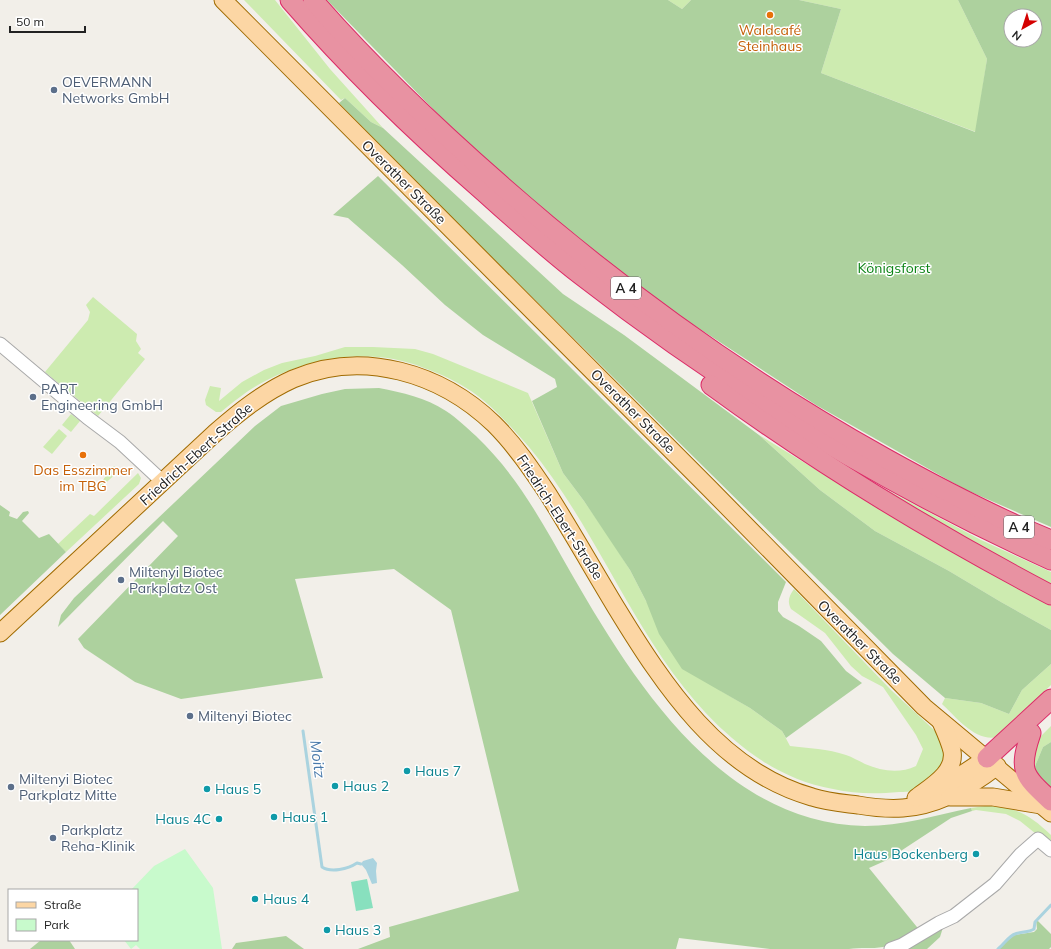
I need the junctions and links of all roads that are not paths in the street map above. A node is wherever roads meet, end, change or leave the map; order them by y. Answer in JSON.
{"nodes":[{"id":1,"x":223,"y":0,"type":"edge"},
{"id":2,"x":290,"y":0,"type":"edge"},
{"id":3,"x":313,"y":0,"type":"edge"},
{"id":4,"x":543,"y":245,"type":"junction"},
{"id":5,"x":0,"y":344,"type":"edge"},
{"id":6,"x":163,"y":482,"type":"junction"},
{"id":7,"x":1051,"y":540,"type":"edge"},
{"id":8,"x":1051,"y":560,"type":"edge"},
{"id":9,"x":1051,"y":595,"type":"edge"},
{"id":10,"x":0,"y":633,"type":"edge"},
{"id":11,"x":1051,"y":699,"type":"edge"},
{"id":12,"x":1051,"y":715,"type":"edge"},
{"id":13,"x":941,"y":721,"type":"junction"},
{"id":14,"x":1031,"y":733,"type":"junction"},
{"id":15,"x":992,"y":762,"type":"junction"},
{"id":16,"x":916,"y":798,"type":"junction"},
{"id":17,"x":946,"y":798,"type":"junction"},
{"id":18,"x":1048,"y":806,"type":"edge"},
{"id":19,"x":882,"y":807,"type":"junction"},
{"id":20,"x":1051,"y":850,"type":"edge"},
{"id":21,"x":891,"y":949,"type":"edge"}],
"edges":[{"from":1,"to":13,"type":"main road","name":"Overather Straße"},
{"from":2,"to":4,"type":"highway","number":"A 4"},
{"from":3,"to":7,"type":"highway","number":"A 4"},
{"from":4,"to":8,"type":"highway","number":"A 4"},
{"from":4,"to":9,"type":"highway"},
{"from":5,"to":6,"type":"street"},
{"from":6,"to":10,"type":"main road","name":"Friedrich-Ebert-Straße"},
{"from":6,"to":19,"type":"main road","name":"Friedrich-Ebert-Straße"},
{"from":11,"to":15,"type":"highway"},
{"from":12,"to":14,"type":"highway"},
{"from":13,"to":15,"type":"main road","name":"Overather Straße"},
{"from":13,"to":16,"type":"main road"},
{"from":14,"to":15,"type":"highway"},
{"from":14,"to":18,"type":"highway"},
{"from":15,"to":16,"type":"main road"},
{"from":15,"to":17,"type":"main road"},
{"from":15,"to":18,"type":"main road","name":"Overather Straße"},
{"from":16,"to":19,"type":"main road"},
{"from":17,"to":18,"type":"main road"},
{"from":17,"to":19,"type":"main road","name":"Friedrich-Ebert-Straße"},
{"from":20,"to":21,"type":"street"}]}
